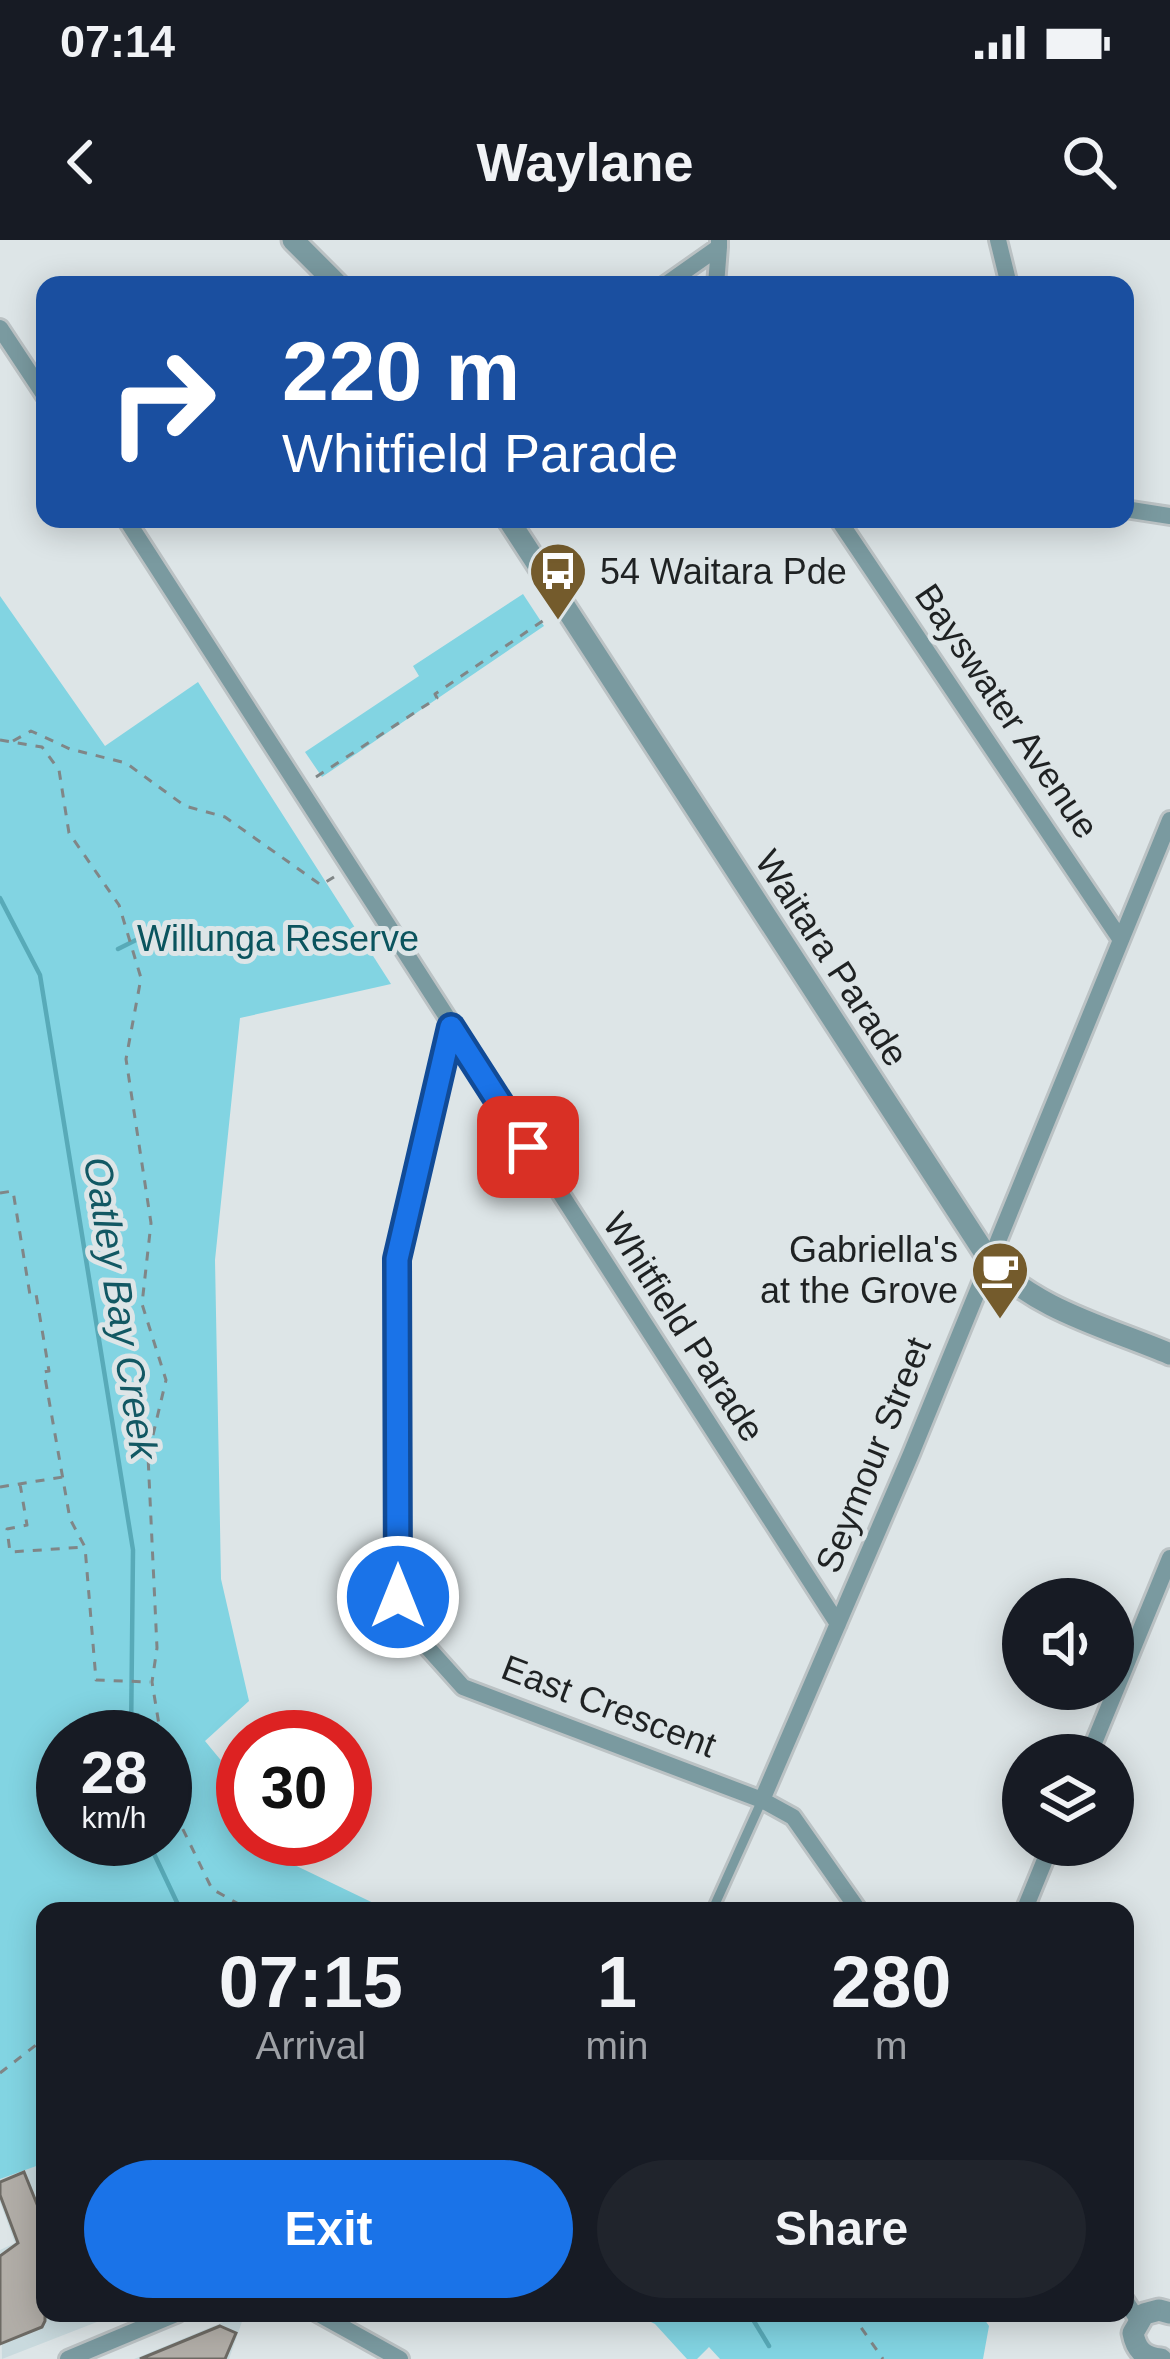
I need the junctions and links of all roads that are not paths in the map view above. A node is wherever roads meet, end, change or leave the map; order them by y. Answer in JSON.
{"nodes":[{"id":1,"x":998,"y":240,"type":"edge"},
{"id":2,"x":298,"y":242,"type":"edge"},
{"id":3,"x":719,"y":243,"type":"edge"},
{"id":4,"x":330,"y":276,"type":"edge"},
{"id":5,"x":677,"y":276,"type":"edge"},
{"id":6,"x":717,"y":276,"type":"edge"},
{"id":7,"x":1007,"y":276,"type":"edge"},
{"id":8,"x":0,"y":328,"type":"edge"},
{"id":9,"x":36,"y":382,"type":"edge"},
{"id":10,"x":1134,"y":510,"type":"edge"},
{"id":11,"x":1170,"y":517,"type":"edge"},
{"id":12,"x":132,"y":528,"type":"edge"},
{"id":13,"x":514,"y":528,"type":"edge"},
{"id":14,"x":847,"y":528,"type":"edge"},
{"id":15,"x":1170,"y":820,"type":"edge"},
{"id":16,"x":1121,"y":940,"type":"junction"},
{"id":17,"x":451,"y":1027,"type":"junction"},
{"id":18,"x":988,"y":1258,"type":"junction"},
{"id":19,"x":1170,"y":1354,"type":"edge"},
{"id":20,"x":1170,"y":1558,"type":"edge"},
{"id":21,"x":838,"y":1624,"type":"junction"},
{"id":22,"x":1097,"y":1734,"type":"edge"},
{"id":23,"x":762,"y":1800,"type":"junction"},
{"id":24,"x":1042,"y":1866,"type":"edge"},
{"id":25,"x":716,"y":1902,"type":"edge"},
{"id":26,"x":853,"y":1902,"type":"edge"},
{"id":27,"x":1028,"y":1902,"type":"edge"},
{"id":28,"x":1169,"y":2310,"type":"edge"},
{"id":29,"x":1134,"y":2314,"type":"edge"},
{"id":30,"x":1138,"y":2320,"type":"junction"},
{"id":31,"x":156,"y":2322,"type":"edge"},
{"id":32,"x":333,"y":2322,"type":"edge"},
{"id":33,"x":1164,"y":2358,"type":"edge"},
{"id":34,"x":68,"y":2359,"type":"edge"},
{"id":35,"x":400,"y":2359,"type":"edge"},
{"id":36,"x":1151,"y":2359,"type":"edge"}],
"edges":[{"from":1,"to":7,"type":"street"},
{"from":2,"to":4,"type":"street"},
{"from":3,"to":5,"type":"street"},
{"from":3,"to":6,"type":"street"},
{"from":8,"to":9,"type":"street"},
{"from":10,"to":11,"type":"street"},
{"from":12,"to":17,"type":"street","name":"Whitfield Parade"},
{"from":13,"to":18,"type":"street","name":"Waitara Parade"},
{"from":14,"to":16,"type":"street","name":"Bayswater Avenue"},
{"from":15,"to":16,"type":"street","name":"Seymour Street"},
{"from":16,"to":18,"type":"street","name":"Seymour Street"},
{"from":17,"to":21,"type":"street","name":"Whitfield Parade"},
{"from":17,"to":23,"type":"street","name":"East Crescent"},
{"from":18,"to":19,"type":"street","name":"Waitara Parade"},
{"from":18,"to":21,"type":"street","name":"Seymour Street"},
{"from":20,"to":22,"type":"street"},
{"from":21,"to":23,"type":"street","name":"Seymour Street"},
{"from":23,"to":25,"type":"lane","name":"Seymour Street"},
{"from":23,"to":26,"type":"street","name":"East Crescent"},
{"from":24,"to":27,"type":"street"},
{"from":28,"to":30,"type":"street"},
{"from":29,"to":30,"type":"street"},
{"from":30,"to":36,"type":"street"},
{"from":31,"to":34,"type":"street"},
{"from":32,"to":35,"type":"street"},
{"from":33,"to":36,"type":"street"}]}
